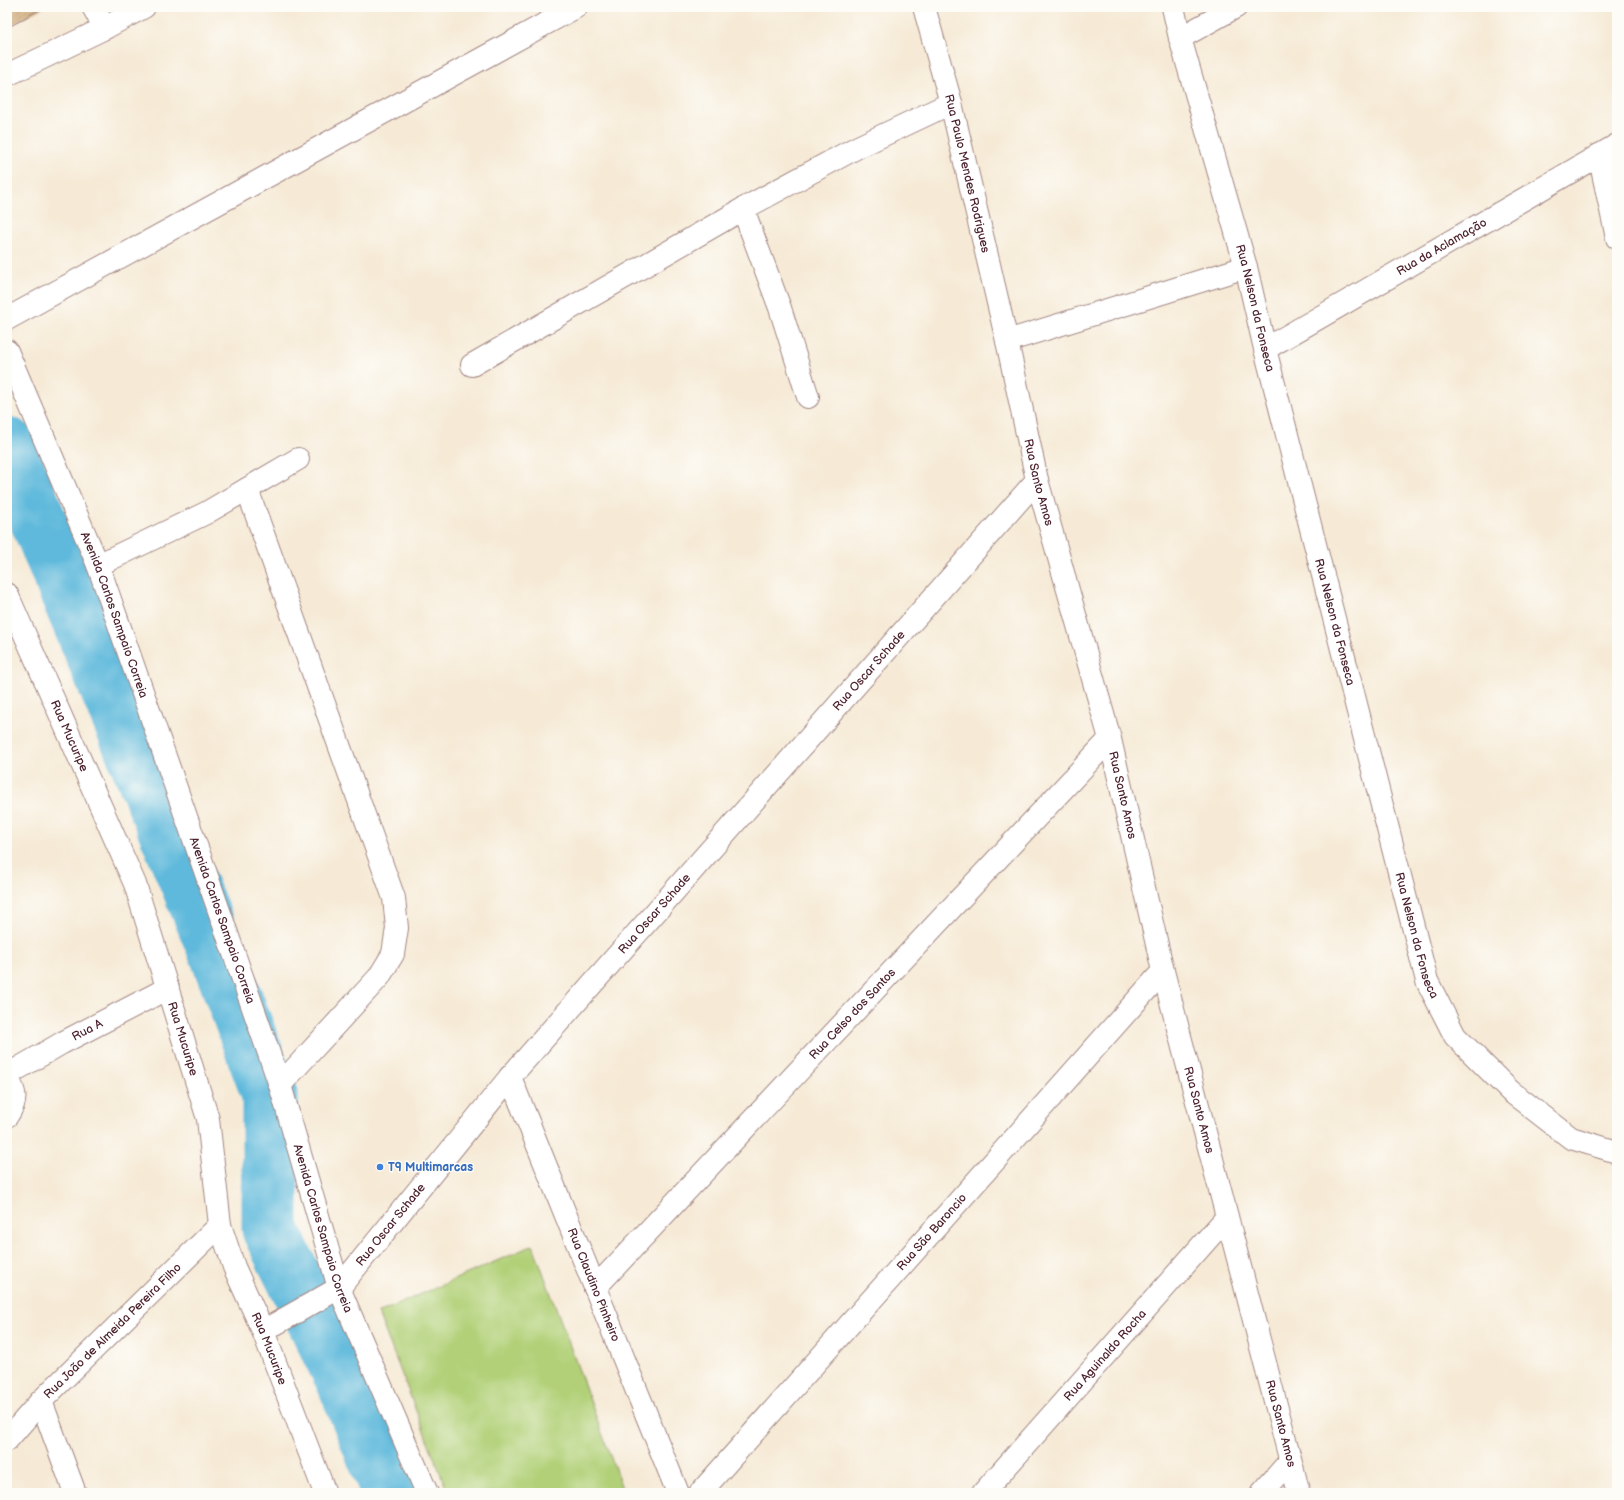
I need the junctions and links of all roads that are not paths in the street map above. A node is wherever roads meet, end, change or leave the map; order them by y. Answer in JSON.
{"nodes":[{"id":1,"x":93,"y":7,"type":"edge"},
{"id":2,"x":144,"y":7,"type":"edge"},
{"id":3,"x":576,"y":7,"type":"edge"},
{"id":4,"x":924,"y":7,"type":"edge"},
{"id":5,"x":1173,"y":7,"type":"edge"},
{"id":6,"x":1236,"y":7,"type":"edge"},
{"id":7,"x":104,"y":28,"type":"junction"},
{"id":8,"x":1180,"y":38,"type":"junction"},
{"id":9,"x":7,"y":74,"type":"edge"},
{"id":10,"x":951,"y":104,"type":"junction"},
{"id":11,"x":1608,"y":150,"type":"edge"},
{"id":12,"x":743,"y":209,"type":"junction"},
{"id":13,"x":1617,"y":238,"type":"edge"},
{"id":14,"x":1246,"y":267,"type":"junction"},
{"id":15,"x":7,"y":318,"type":"edge"},
{"id":16,"x":1007,"y":341,"type":"junction"},
{"id":17,"x":1266,"y":349,"type":"junction"},
{"id":18,"x":7,"y":351,"type":"edge"},
{"id":19,"x":472,"y":365,"type":"dead end"},
{"id":20,"x":808,"y":397,"type":"dead end"},
{"id":21,"x":298,"y":459,"type":"dead end"},
{"id":22,"x":1037,"y":480,"type":"junction"},
{"id":23,"x":247,"y":489,"type":"junction"},
{"id":24,"x":98,"y":565,"type":"junction"},
{"id":25,"x":7,"y":594,"type":"edge"},
{"id":26,"x":12,"y":619,"type":"edge"},
{"id":27,"x":1110,"y":739,"type":"junction"},
{"id":28,"x":1163,"y":971,"type":"junction"},
{"id":29,"x":168,"y":988,"type":"junction"},
{"id":30,"x":7,"y":1075,"type":"edge"},
{"id":31,"x":510,"y":1077,"type":"junction"},
{"id":32,"x":280,"y":1085,"type":"junction"},
{"id":33,"x":7,"y":1116,"type":"edge"},
{"id":34,"x":1617,"y":1152,"type":"edge"},
{"id":35,"x":1227,"y":1217,"type":"junction"},
{"id":36,"x":220,"y":1225,"type":"junction"},
{"id":37,"x":595,"y":1288,"type":"junction"},
{"id":38,"x":330,"y":1293,"type":"junction"},
{"id":39,"x":263,"y":1331,"type":"junction"},
{"id":40,"x":41,"y":1401,"type":"junction"},
{"id":41,"x":7,"y":1440,"type":"edge"},
{"id":42,"x":1290,"y":1461,"type":"junction"},
{"id":43,"x":75,"y":1493,"type":"edge"},
{"id":44,"x":325,"y":1493,"type":"edge"},
{"id":45,"x":427,"y":1493,"type":"edge"},
{"id":46,"x":678,"y":1493,"type":"edge"},
{"id":47,"x":700,"y":1493,"type":"edge"},
{"id":48,"x":983,"y":1493,"type":"edge"},
{"id":49,"x":1262,"y":1493,"type":"edge"},
{"id":50,"x":1299,"y":1493,"type":"edge"}],
"edges":[{"from":1,"to":7,"type":"street"},
{"from":2,"to":7,"type":"street"},
{"from":3,"to":15,"type":"street"},
{"from":4,"to":10,"type":"street","name":"Rua Paulo Mendes Rodrigues"},
{"from":5,"to":8,"type":"street","name":"Rua Nelson da Fonseca"},
{"from":6,"to":8,"type":"street"},
{"from":7,"to":9,"type":"street"},
{"from":8,"to":14,"type":"street","name":"Rua Nelson da Fonseca"},
{"from":10,"to":12,"type":"street"},
{"from":10,"to":16,"type":"street","name":"Rua Paulo Mendes Rodrigues"},
{"from":11,"to":13,"type":"street"},
{"from":11,"to":17,"type":"street","name":"Rua da Aclamação"},
{"from":12,"to":19,"type":"street"},
{"from":12,"to":20,"type":"street"},
{"from":14,"to":16,"type":"street"},
{"from":14,"to":17,"type":"street","name":"Rua Nelson da Fonseca"},
{"from":16,"to":22,"type":"street","name":"Rua Santo Amos"},
{"from":17,"to":34,"type":"street","name":"Rua Nelson da Fonseca"},
{"from":18,"to":24,"type":"street","name":"Avenida Carlos Sampaio Correia"},
{"from":21,"to":23,"type":"street"},
{"from":22,"to":27,"type":"street","name":"Rua Santo Amos"},
{"from":22,"to":31,"type":"street","name":"Rua Oscar Schade"},
{"from":23,"to":24,"type":"street"},
{"from":23,"to":32,"type":"street"},
{"from":24,"to":32,"type":"street","name":"Avenida Carlos Sampaio Correia"},
{"from":25,"to":26,"type":"street","name":"Rua Mucuripe"},
{"from":26,"to":29,"type":"street","name":"Rua Mucuripe"},
{"from":27,"to":28,"type":"street","name":"Rua Santo Amos"},
{"from":27,"to":37,"type":"street","name":"Rua Celso dos Santos"},
{"from":28,"to":35,"type":"street","name":"Rua Santo Amos"},
{"from":28,"to":47,"type":"street","name":"Rua São Baroncio"},
{"from":29,"to":30,"type":"street","name":"Rua A"},
{"from":29,"to":36,"type":"street","name":"Rua Mucuripe"},
{"from":30,"to":33,"type":"street"},
{"from":31,"to":37,"type":"street","name":"Rua Claudino Pinheiro"},
{"from":31,"to":38,"type":"street","name":"Rua Oscar Schade"},
{"from":32,"to":38,"type":"street","name":"Avenida Carlos Sampaio Correia"},
{"from":35,"to":42,"type":"street","name":"Rua Santo Amos"},
{"from":35,"to":48,"type":"street","name":"Rua Aguinaldo Rocha"},
{"from":36,"to":39,"type":"street","name":"Rua Mucuripe"},
{"from":36,"to":40,"type":"street","name":"Rua João de Almeida Pereira Filho"},
{"from":37,"to":46,"type":"street","name":"Rua Claudino Pinheiro"},
{"from":38,"to":39,"type":"street","name":"Rua Oscar Schade"},
{"from":38,"to":45,"type":"street","name":"Avenida Carlos Sampaio Correia"},
{"from":39,"to":44,"type":"street","name":"Rua Mucuripe"},
{"from":40,"to":41,"type":"street","name":"Rua João de Almeida Pereira Filho"},
{"from":40,"to":43,"type":"street"},
{"from":42,"to":49,"type":"street"},
{"from":42,"to":50,"type":"street","name":"Rua Santo Amos"}]}
